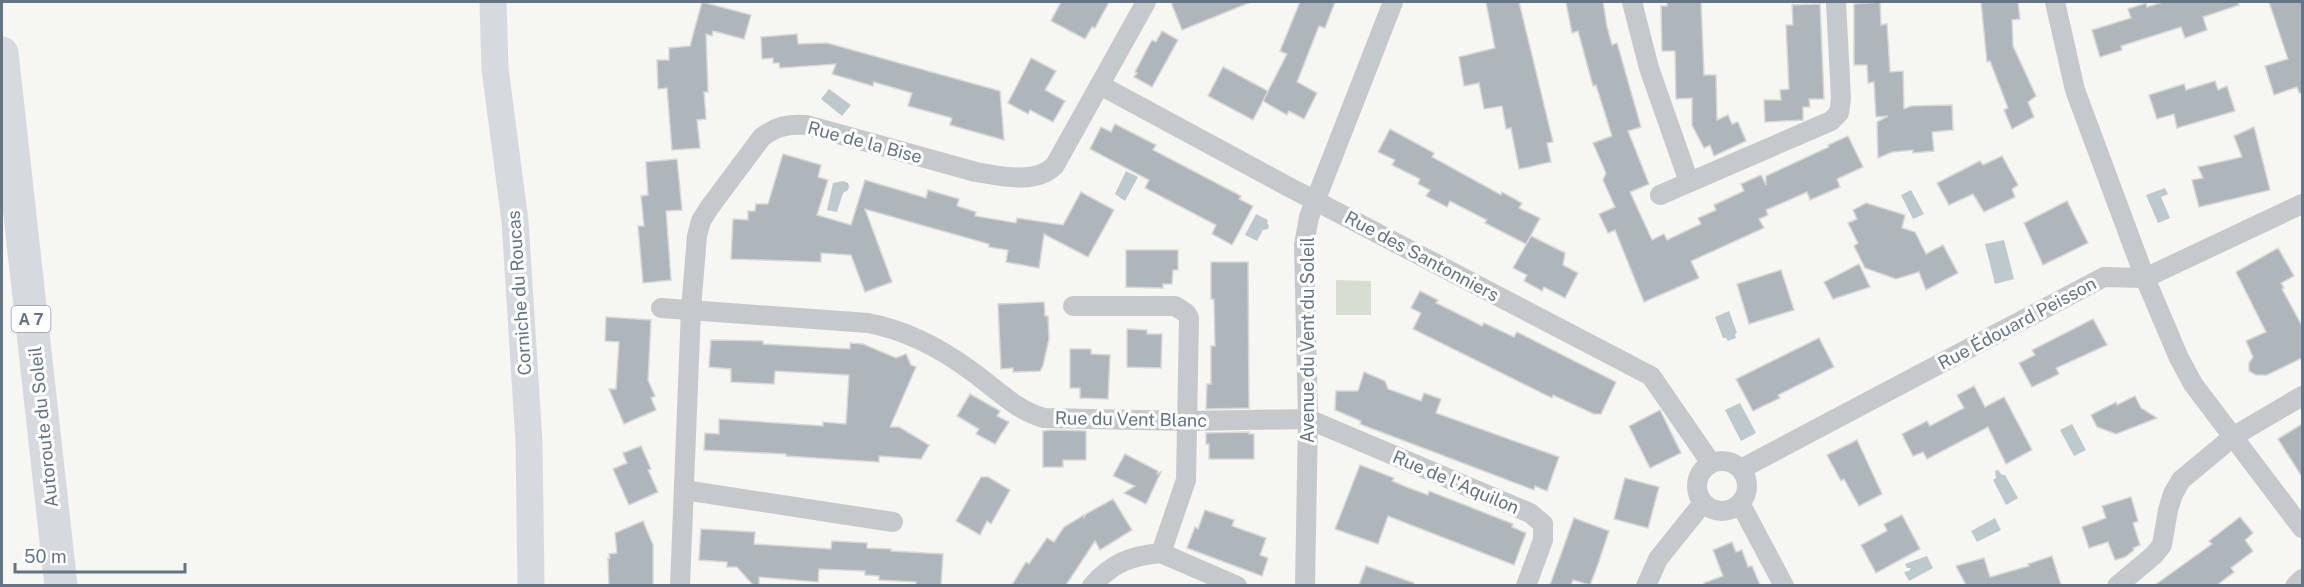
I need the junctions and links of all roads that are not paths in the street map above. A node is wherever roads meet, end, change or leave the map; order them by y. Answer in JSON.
{"nodes":[{"id":1,"x":493,"y":2,"type":"edge"},
{"id":2,"x":1146,"y":2,"type":"edge"},
{"id":3,"x":1393,"y":2,"type":"edge"},
{"id":4,"x":1632,"y":2,"type":"edge"},
{"id":5,"x":1836,"y":2,"type":"edge"},
{"id":6,"x":2058,"y":2,"type":"edge"},
{"id":7,"x":2,"y":53,"type":"edge"},
{"id":8,"x":1100,"y":85,"type":"junction"},
{"id":9,"x":1689,"y":182,"type":"junction"},
{"id":10,"x":1660,"y":195,"type":"dead end"},
{"id":11,"x":1316,"y":201,"type":"junction"},
{"id":12,"x":2302,"y":204,"type":"edge"},
{"id":13,"x":2145,"y":278,"type":"junction"},
{"id":14,"x":1073,"y":306,"type":"dead end"},
{"id":15,"x":661,"y":308,"type":"dead end"},
{"id":16,"x":691,"y":309,"type":"junction"},
{"id":17,"x":2302,"y":396,"type":"edge"},
{"id":18,"x":1308,"y":419,"type":"junction"},
{"id":19,"x":1188,"y":420,"type":"junction"},
{"id":20,"x":2234,"y":436,"type":"junction"},
{"id":21,"x":1711,"y":463,"type":"junction"},
{"id":22,"x":1741,"y":470,"type":"junction"},
{"id":23,"x":684,"y":490,"type":"junction"},
{"id":24,"x":1703,"y":502,"type":"junction"},
{"id":25,"x":1740,"y":503,"type":"junction"},
{"id":26,"x":893,"y":522,"type":"dead end"},
{"id":27,"x":2302,"y":528,"type":"edge"},
{"id":28,"x":1161,"y":553,"type":"junction"},
{"id":29,"x":2302,"y":579,"type":"edge"},
{"id":30,"x":61,"y":585,"type":"edge"},
{"id":31,"x":531,"y":585,"type":"edge"},
{"id":32,"x":680,"y":585,"type":"edge"},
{"id":33,"x":1092,"y":585,"type":"edge"},
{"id":34,"x":1237,"y":585,"type":"edge"},
{"id":35,"x":1305,"y":585,"type":"edge"},
{"id":36,"x":1526,"y":585,"type":"edge"},
{"id":37,"x":1646,"y":585,"type":"edge"},
{"id":38,"x":1784,"y":585,"type":"edge"},
{"id":39,"x":2117,"y":585,"type":"edge"},
{"id":40,"x":2295,"y":585,"type":"edge"}],
"edges":[{"from":1,"to":31,"type":"main road","name":"Corniche du Roucas"},
{"from":2,"to":8,"type":"street","name":"Rue de la Bise"},
{"from":3,"to":11,"type":"street","name":"Avenue du Vent du Soleil"},
{"from":4,"to":9,"type":"street"},
{"from":5,"to":9,"type":"street"},
{"from":6,"to":13,"type":"street"},
{"from":7,"to":30,"type":"highway","name":"Autoroute du Soleil","number":"A 7"},
{"from":8,"to":11,"type":"street","name":"Rue des Santonniers"},
{"from":8,"to":16,"type":"street","name":"Rue de la Bise"},
{"from":9,"to":10,"type":"street"},
{"from":11,"to":18,"type":"street","name":"Avenue du Vent du Soleil"},
{"from":11,"to":21,"type":"street","name":"Rue des Santonniers"},
{"from":12,"to":13,"type":"street","name":"Rue Édouard Peisson"},
{"from":13,"to":20,"type":"street"},
{"from":13,"to":22,"type":"street","name":"Rue Édouard Peisson"},
{"from":14,"to":19,"type":"street"},
{"from":15,"to":16,"type":"street"},
{"from":16,"to":19,"type":"street","name":"Rue du Vent Blanc"},
{"from":16,"to":23,"type":"street","name":"Rue de la Bise"},
{"from":17,"to":20,"type":"street"},
{"from":18,"to":19,"type":"street","name":"Rue du Vent Blanc"},
{"from":18,"to":35,"type":"street","name":"Avenue du Vent du Soleil"},
{"from":18,"to":36,"type":"street","name":"Rue de l'Aquilon"},
{"from":19,"to":28,"type":"street"},
{"from":20,"to":27,"type":"street"},
{"from":20,"to":39,"type":"street"},
{"from":21,"to":22,"type":"street"},
{"from":21,"to":24,"type":"street"},
{"from":22,"to":25,"type":"street"},
{"from":23,"to":26,"type":"street"},
{"from":23,"to":32,"type":"street","name":"Rue de la Bise"},
{"from":24,"to":25,"type":"street"},
{"from":24,"to":37,"type":"street"},
{"from":25,"to":38,"type":"street"},
{"from":28,"to":33,"type":"street"},
{"from":28,"to":34,"type":"street"},
{"from":29,"to":40,"type":"street"}]}
